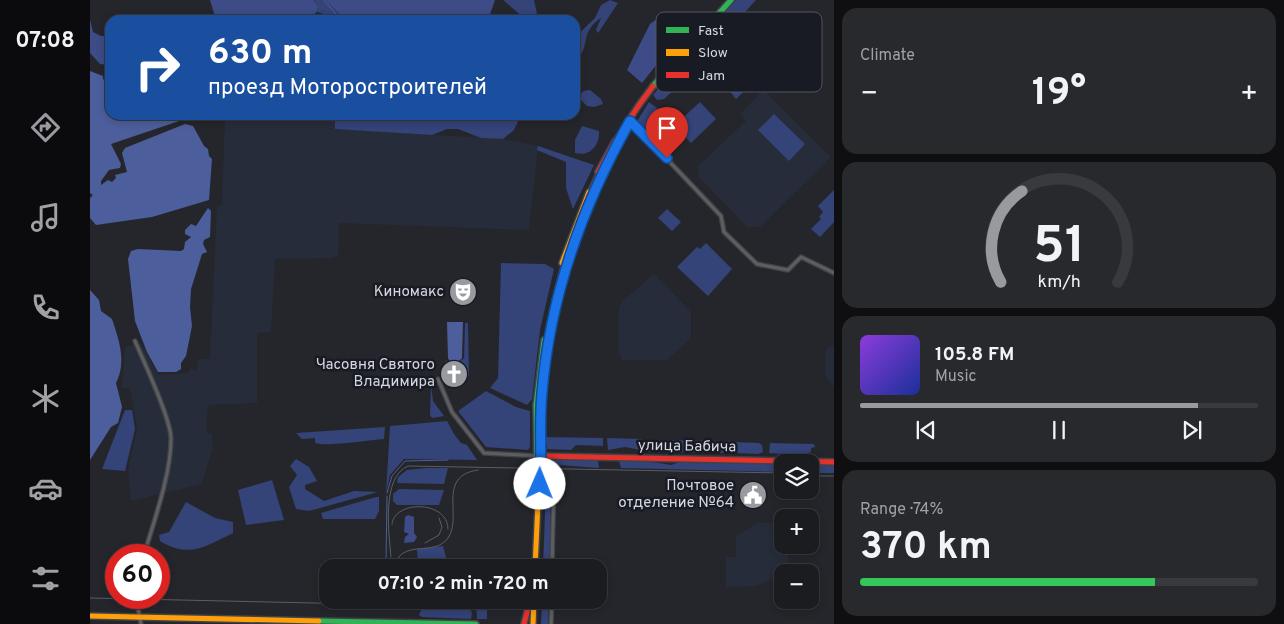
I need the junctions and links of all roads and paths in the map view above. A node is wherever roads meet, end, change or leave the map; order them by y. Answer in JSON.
{"nodes":[{"id":1,"x":726,"y":0,"type":"edge"},
{"id":2,"x":731,"y":0,"type":"edge"},
{"id":3,"x":715,"y":12,"type":"edge"},
{"id":4,"x":720,"y":12,"type":"edge"},
{"id":5,"x":656,"y":79,"type":"edge"},
{"id":6,"x":656,"y":84,"type":"edge"},
{"id":7,"x":629,"y":120,"type":"junction"},
{"id":8,"x":834,"y":273,"type":"edge"},
{"id":9,"x":135,"y":341,"type":"dead end"},
{"id":10,"x":438,"y":379,"type":"dead end"},
{"id":11,"x":538,"y":456,"type":"junction"},
{"id":12,"x":834,"y":462,"type":"edge"},
{"id":13,"x":538,"y":476,"type":"junction"},
{"id":14,"x":147,"y":544,"type":"edge"},
{"id":15,"x":535,"y":559,"type":"edge"},
{"id":16,"x":552,"y":559,"type":"edge"},
{"id":17,"x":138,"y":609,"type":"edge"},
{"id":18,"x":528,"y":609,"type":"edge"},
{"id":19,"x":534,"y":609,"type":"edge"},
{"id":20,"x":552,"y":609,"type":"edge"},
{"id":21,"x":90,"y":616,"type":"edge"},
{"id":22,"x":139,"y":617,"type":"junction"},
{"id":23,"x":141,"y":624,"type":"edge"},
{"id":24,"x":476,"y":624,"type":"edge"},
{"id":25,"x":524,"y":624,"type":"edge"},
{"id":26,"x":533,"y":624,"type":"edge"},
{"id":27,"x":551,"y":624,"type":"edge"}],
"edges":[{"from":1,"to":3,"type":"main road"},
{"from":2,"to":4,"type":"main road"},
{"from":5,"to":7,"type":"main road"},
{"from":6,"to":7,"type":"main road"},
{"from":7,"to":8,"type":"street"},
{"from":7,"to":11,"type":"main road"},
{"from":9,"to":14,"type":"street"},
{"from":10,"to":11,"type":"street"},
{"from":11,"to":12,"type":"main road","name":"улица Бабича"},
{"from":11,"to":13,"type":"main road"},
{"from":13,"to":15,"type":"main road"},
{"from":13,"to":16,"type":"street"},
{"from":17,"to":22,"type":"street"},
{"from":18,"to":25,"type":"main road"},
{"from":19,"to":26,"type":"main road"},
{"from":20,"to":27,"type":"street"},
{"from":21,"to":22,"type":"main road"},
{"from":22,"to":23,"type":"street"},
{"from":22,"to":24,"type":"main road"}]}
